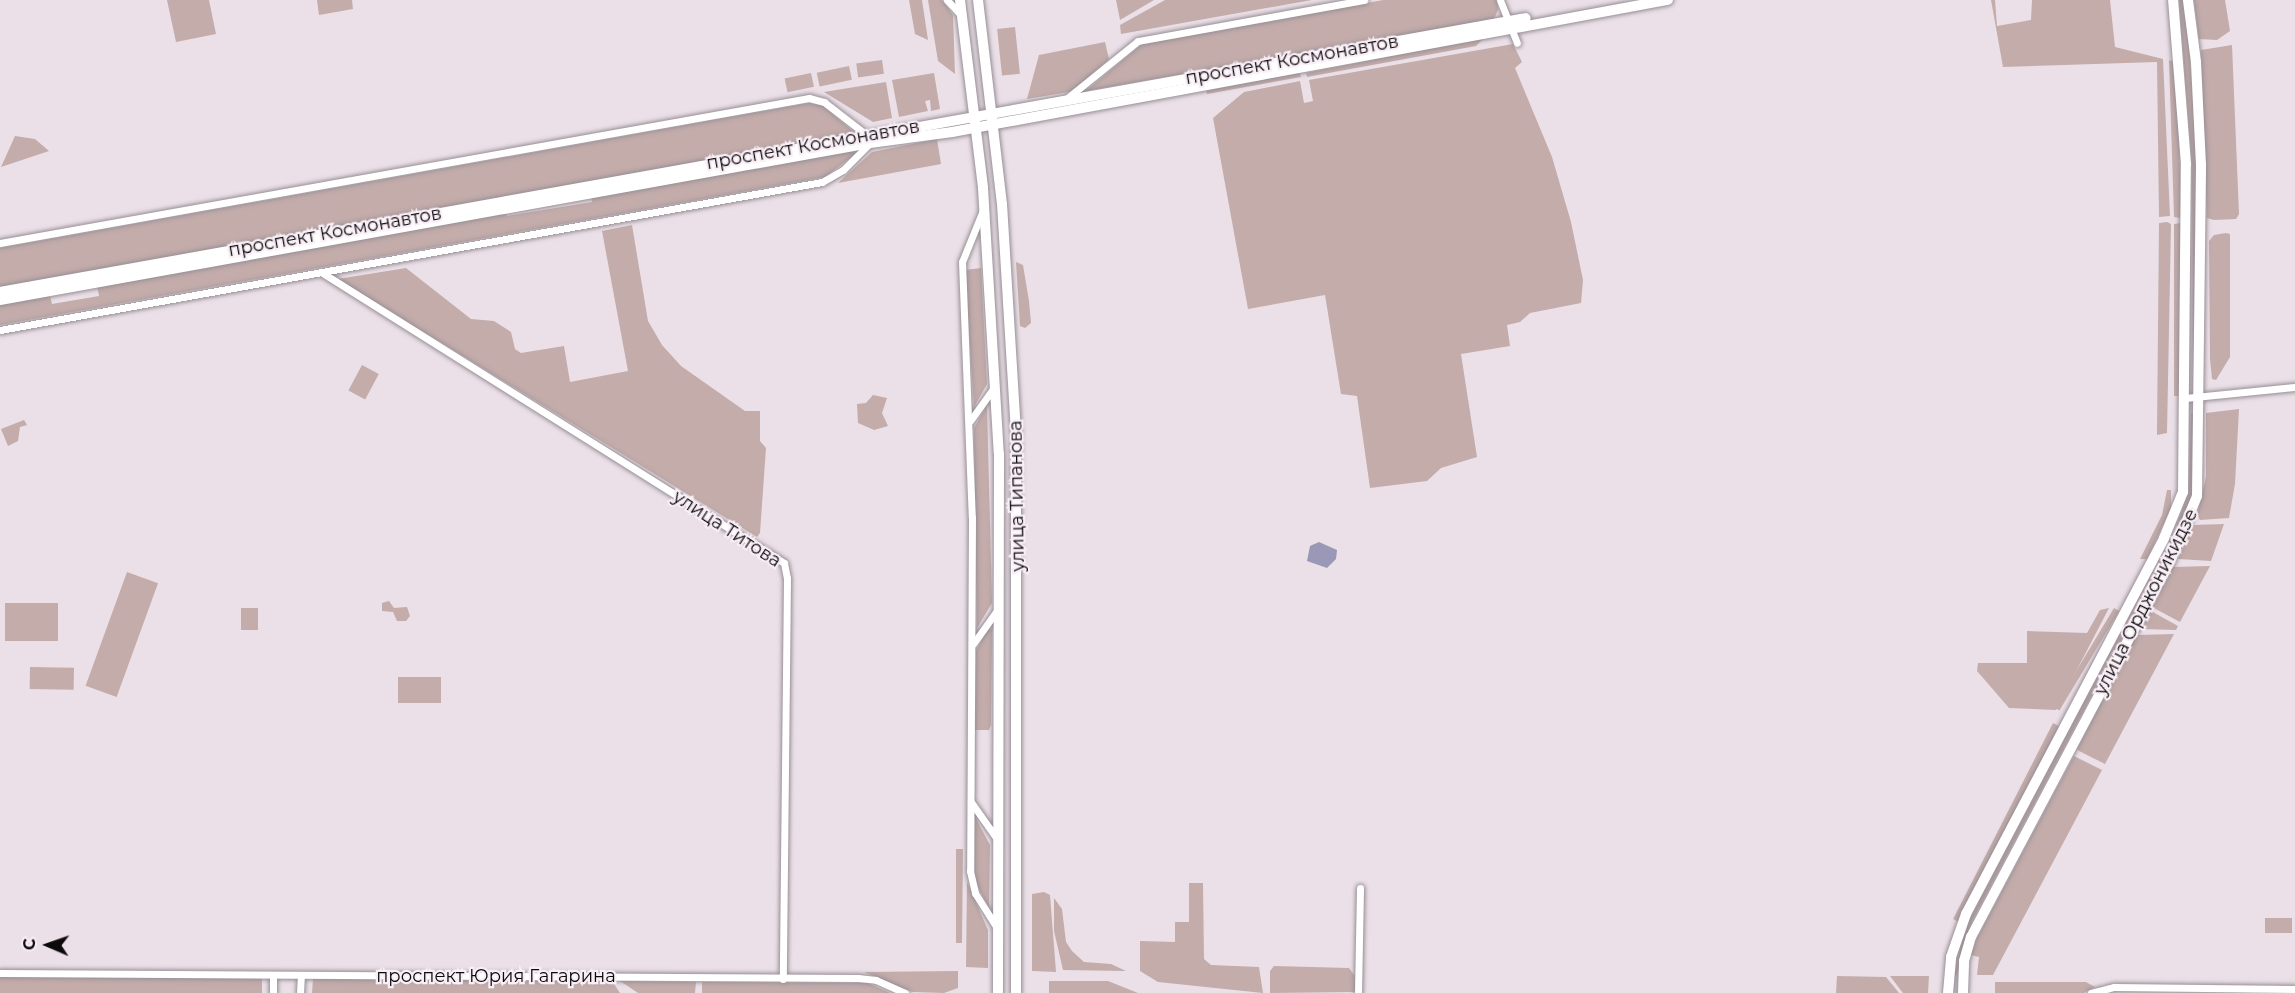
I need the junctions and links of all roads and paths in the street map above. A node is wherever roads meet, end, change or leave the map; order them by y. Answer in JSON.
{"nodes":[{"id":1,"x":947,"y":0,"type":"edge"},
{"id":2,"x":960,"y":0,"type":"edge"},
{"id":3,"x":978,"y":0,"type":"edge"},
{"id":4,"x":1364,"y":0,"type":"edge"},
{"id":5,"x":1500,"y":0,"type":"edge"},
{"id":6,"x":1627,"y":0,"type":"edge"},
{"id":7,"x":1668,"y":0,"type":"edge"},
{"id":8,"x":2173,"y":0,"type":"edge"},
{"id":9,"x":2188,"y":0,"type":"edge"},
{"id":10,"x":963,"y":17,"type":"junction"},
{"id":11,"x":1508,"y":25,"type":"junction"},
{"id":12,"x":1517,"y":44,"type":"dead end"},
{"id":13,"x":1066,"y":99,"type":"junction"},
{"id":14,"x":976,"y":116,"type":"junction"},
{"id":15,"x":994,"y":118,"type":"junction"},
{"id":16,"x":977,"y":128,"type":"junction"},
{"id":17,"x":869,"y":139,"type":"junction"},
{"id":18,"x":984,"y":208,"type":"junction"},
{"id":19,"x":0,"y":243,"type":"edge"},
{"id":20,"x":321,"y":272,"type":"junction"},
{"id":21,"x":0,"y":292,"type":"edge"},
{"id":22,"x":0,"y":300,"type":"edge"},
{"id":23,"x":0,"y":330,"type":"edge"},
{"id":24,"x":996,"y":384,"type":"junction"},
{"id":25,"x":2295,"y":387,"type":"edge"},
{"id":26,"x":2200,"y":397,"type":"junction"},
{"id":27,"x":2186,"y":398,"type":"junction"},
{"id":28,"x":970,"y":421,"type":"junction"},
{"id":29,"x":1001,"y":604,"type":"junction"},
{"id":30,"x":972,"y":645,"type":"junction"},
{"id":31,"x":971,"y":802,"type":"junction"},
{"id":32,"x":1000,"y":843,"type":"junction"},
{"id":33,"x":1360,"y":888,"type":"dead end"},
{"id":34,"x":999,"y":931,"type":"junction"},
{"id":35,"x":0,"y":973,"type":"edge"},
{"id":36,"x":273,"y":975,"type":"junction"},
{"id":37,"x":301,"y":975,"type":"junction"},
{"id":38,"x":783,"y":979,"type":"junction"},
{"id":39,"x":2295,"y":989,"type":"edge"},
{"id":40,"x":273,"y":993,"type":"edge"},
{"id":41,"x":300,"y":993,"type":"edge"},
{"id":42,"x":905,"y":993,"type":"edge"},
{"id":43,"x":998,"y":993,"type":"edge"},
{"id":44,"x":1016,"y":993,"type":"edge"},
{"id":45,"x":1358,"y":993,"type":"edge"},
{"id":46,"x":1948,"y":993,"type":"edge"},
{"id":47,"x":1963,"y":993,"type":"edge"},
{"id":48,"x":2091,"y":993,"type":"edge"}],
"edges":[{"from":1,"to":10,"type":"street"},
{"from":2,"to":10,"type":"street","name":"улица Типанова"},
{"from":3,"to":15,"type":"street","name":"улица Типанова"},
{"from":4,"to":13,"type":"street"},
{"from":5,"to":11,"type":"street"},
{"from":6,"to":11,"type":"street","name":"проспект Космонавтов"},
{"from":7,"to":11,"type":"street","name":"проспект Космонавтов"},
{"from":8,"to":27,"type":"street","name":"улица Орджоникидзе"},
{"from":9,"to":26,"type":"street","name":"улица Орджоникидзе"},
{"from":10,"to":14,"type":"street","name":"улица Типанова"},
{"from":11,"to":12,"type":"street"},
{"from":11,"to":13,"type":"street","name":"проспект Космонавтов"},
{"from":11,"to":15,"type":"street","name":"проспект Космонавтов"},
{"from":13,"to":15,"type":"street","name":"проспект Космонавтов"},
{"from":14,"to":15,"type":"street","name":"проспект Космонавтов"},
{"from":14,"to":16,"type":"street","name":"улица Типанова"},
{"from":14,"to":17,"type":"street","name":"проспект Космонавтов"},
{"from":15,"to":16,"type":"street","name":"проспект Космонавтов"},
{"from":15,"to":44,"type":"street","name":"улица Типанова"},
{"from":16,"to":17,"type":"street","name":"проспект Космонавтов"},
{"from":16,"to":18,"type":"street","name":"улица Типанова"},
{"from":17,"to":19,"type":"street"},
{"from":17,"to":20,"type":"street","name":"проспект Космонавтов"},
{"from":17,"to":21,"type":"street","name":"проспект Космонавтов"},
{"from":17,"to":22,"type":"street","name":"проспект Космонавтов"},
{"from":18,"to":24,"type":"street","name":"улица Типанова"},
{"from":18,"to":28,"type":"street"},
{"from":20,"to":23,"type":"street","name":"проспект Космонавтов"},
{"from":20,"to":38,"type":"street","name":"улица Титова"},
{"from":24,"to":28,"type":"street"},
{"from":24,"to":29,"type":"street","name":"улица Типанова"},
{"from":25,"to":26,"type":"street"},
{"from":26,"to":27,"type":"street"},
{"from":26,"to":47,"type":"street","name":"улица Орджоникидзе"},
{"from":27,"to":46,"type":"street","name":"улица Орджоникидзе"},
{"from":28,"to":30,"type":"street"},
{"from":29,"to":30,"type":"street"},
{"from":29,"to":32,"type":"street","name":"улица Типанова"},
{"from":30,"to":31,"type":"street"},
{"from":31,"to":32,"type":"street"},
{"from":31,"to":34,"type":"street"},
{"from":32,"to":34,"type":"street","name":"улица Типанова"},
{"from":33,"to":45,"type":"street"},
{"from":34,"to":43,"type":"street","name":"улица Типанова"},
{"from":35,"to":36,"type":"street","name":"проспект Юрия Гагарина"},
{"from":36,"to":37,"type":"street","name":"проспект Юрия Гагарина"},
{"from":36,"to":40,"type":"street"},
{"from":37,"to":38,"type":"street","name":"проспект Юрия Гагарина"},
{"from":37,"to":41,"type":"street"},
{"from":38,"to":42,"type":"street","name":"проспект Юрия Гагарина"},
{"from":39,"to":48,"type":"street"}]}
